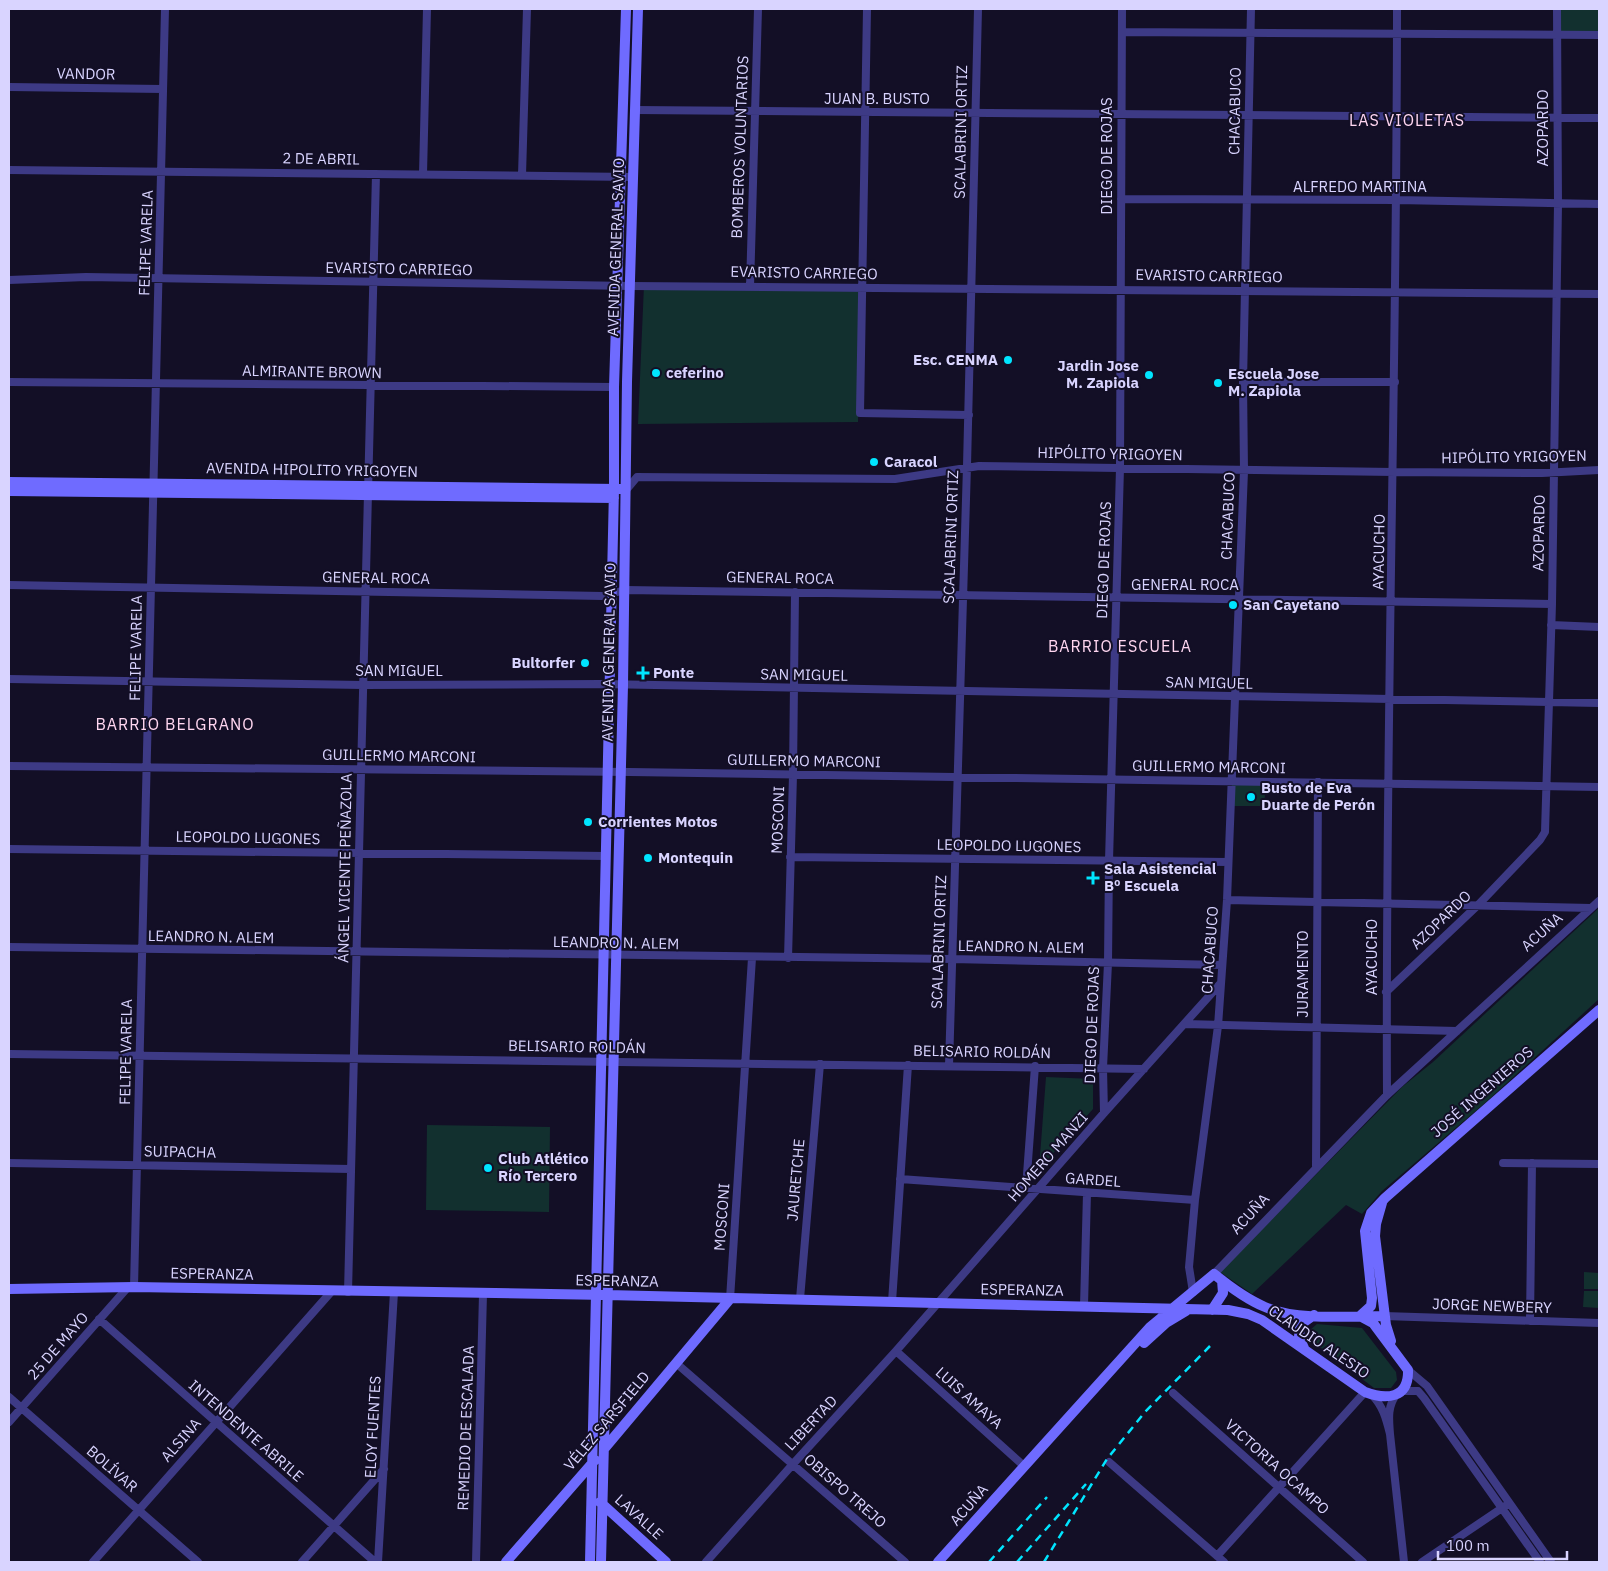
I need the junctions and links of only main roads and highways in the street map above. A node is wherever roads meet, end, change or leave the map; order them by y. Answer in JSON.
{"nodes":[{"id":1,"x":626,"y":9,"type":"edge"},
{"id":2,"x":638,"y":9,"type":"edge"},
{"id":3,"x":9,"y":482,"type":"edge"},
{"id":4,"x":153,"y":488,"type":"junction"},
{"id":5,"x":627,"y":489,"type":"junction"},
{"id":6,"x":9,"y":490,"type":"edge"},
{"id":7,"x":614,"y":493,"type":"junction"},
{"id":8,"x":1599,"y":1010,"type":"edge"},
{"id":9,"x":1385,"y":1198,"type":"junction"},
{"id":10,"x":1218,"y":1277,"type":"junction"},
{"id":11,"x":9,"y":1289,"type":"edge"},
{"id":12,"x":1193,"y":1292,"type":"junction"},
{"id":13,"x":601,"y":1295,"type":"junction"},
{"id":14,"x":730,"y":1298,"type":"junction"},
{"id":15,"x":1171,"y":1310,"type":"junction"},
{"id":16,"x":1190,"y":1310,"type":"junction"},
{"id":17,"x":1208,"y":1310,"type":"junction"},
{"id":18,"x":1225,"y":1310,"type":"joint"},
{"id":19,"x":1314,"y":1315,"type":"junction"},
{"id":20,"x":1360,"y":1316,"type":"junction"},
{"id":21,"x":1384,"y":1316,"type":"junction"},
{"id":22,"x":1305,"y":1349,"type":"junction"},
{"id":23,"x":1393,"y":1349,"type":"junction"},
{"id":24,"x":1110,"y":1373,"type":"junction"},
{"id":25,"x":604,"y":1448,"type":"junction"},
{"id":26,"x":593,"y":1463,"type":"junction"},
{"id":27,"x":592,"y":1495,"type":"junction"},
{"id":28,"x":603,"y":1505,"type":"junction"},
{"id":29,"x":506,"y":1562,"type":"edge"},
{"id":30,"x":590,"y":1562,"type":"edge"},
{"id":31,"x":602,"y":1562,"type":"edge"},
{"id":32,"x":666,"y":1562,"type":"edge"},
{"id":33,"x":938,"y":1562,"type":"edge"}],
"edges":[{"from":1,"to":7,"type":"main road","name":"AVENIDA GENERAL SAVIO"},
{"from":2,"to":5,"type":"main road","name":"AVENIDA GENERAL SAVIO"},
{"from":3,"to":4,"type":"main road","name":"AVENIDA HIPOLITO YRIGOYEN"},
{"from":4,"to":6,"type":"main road","name":"AVENIDA HIPOLITO YRIGOYEN"},
{"from":4,"to":7,"type":"main road","name":"AVENIDA HIPOLITO YRIGOYEN"},
{"from":5,"to":7,"type":"main road","name":"AVENIDA HIPOLITO YRIGOYEN"},
{"from":5,"to":13,"type":"main road","name":"AVENIDA GENERAL SAVIO"},
{"from":7,"to":13,"type":"main road","name":"AVENIDA GENERAL SAVIO"},
{"from":8,"to":9,"type":"main road","name":"JOSÉ INGENIEROS"},
{"from":9,"to":20,"type":"main road","name":"JOSÉ INGENIEROS"},
{"from":9,"to":21,"type":"main road"},
{"from":10,"to":12,"type":"main road","name":"ACUÑA"},
{"from":10,"to":17,"type":"main road"},
{"from":10,"to":19,"type":"main road"},
{"from":11,"to":13,"type":"main road","name":"ESPERANZA"},
{"from":12,"to":15,"type":"main road","name":"ACUÑA"},
{"from":12,"to":17,"type":"main road"},
{"from":13,"to":14,"type":"main road","name":"ESPERANZA"},
{"from":13,"to":25,"type":"main road"},
{"from":13,"to":26,"type":"main road"},
{"from":14,"to":15,"type":"main road","name":"ESPERANZA"},
{"from":14,"to":25,"type":"main road","name":"VÉLEZ SARSFIELD"},
{"from":15,"to":16,"type":"main road","name":"ESPERANZA"},
{"from":15,"to":24,"type":"main road","name":"ACUÑA"},
{"from":16,"to":17,"type":"main road","name":"ESPERANZA"},
{"from":16,"to":24,"type":"main road"},
{"from":17,"to":18,"type":"main road","name":"ESPERANZA"},
{"from":18,"to":22,"type":"main road","name":"CLAUDIO ALESIO"},
{"from":19,"to":20,"type":"main road"},
{"from":19,"to":22,"type":"main road"},
{"from":20,"to":21,"type":"main road"},
{"from":20,"to":23,"type":"main road"},
{"from":21,"to":23,"type":"main road"},
{"from":22,"to":23,"type":"main road","name":"CLAUDIO ALESIO"},
{"from":24,"to":33,"type":"main road","name":"ACUÑA"},
{"from":25,"to":26,"type":"main road","name":"VÉLEZ SARSFIELD"},
{"from":25,"to":28,"type":"main road"},
{"from":26,"to":27,"type":"main road"},
{"from":26,"to":29,"type":"main road","name":"VÉLEZ SARSFIELD"},
{"from":27,"to":28,"type":"main road","name":"LAVALLE"},
{"from":27,"to":30,"type":"main road"},
{"from":28,"to":31,"type":"main road"},
{"from":28,"to":32,"type":"main road","name":"LAVALLE"}]}
